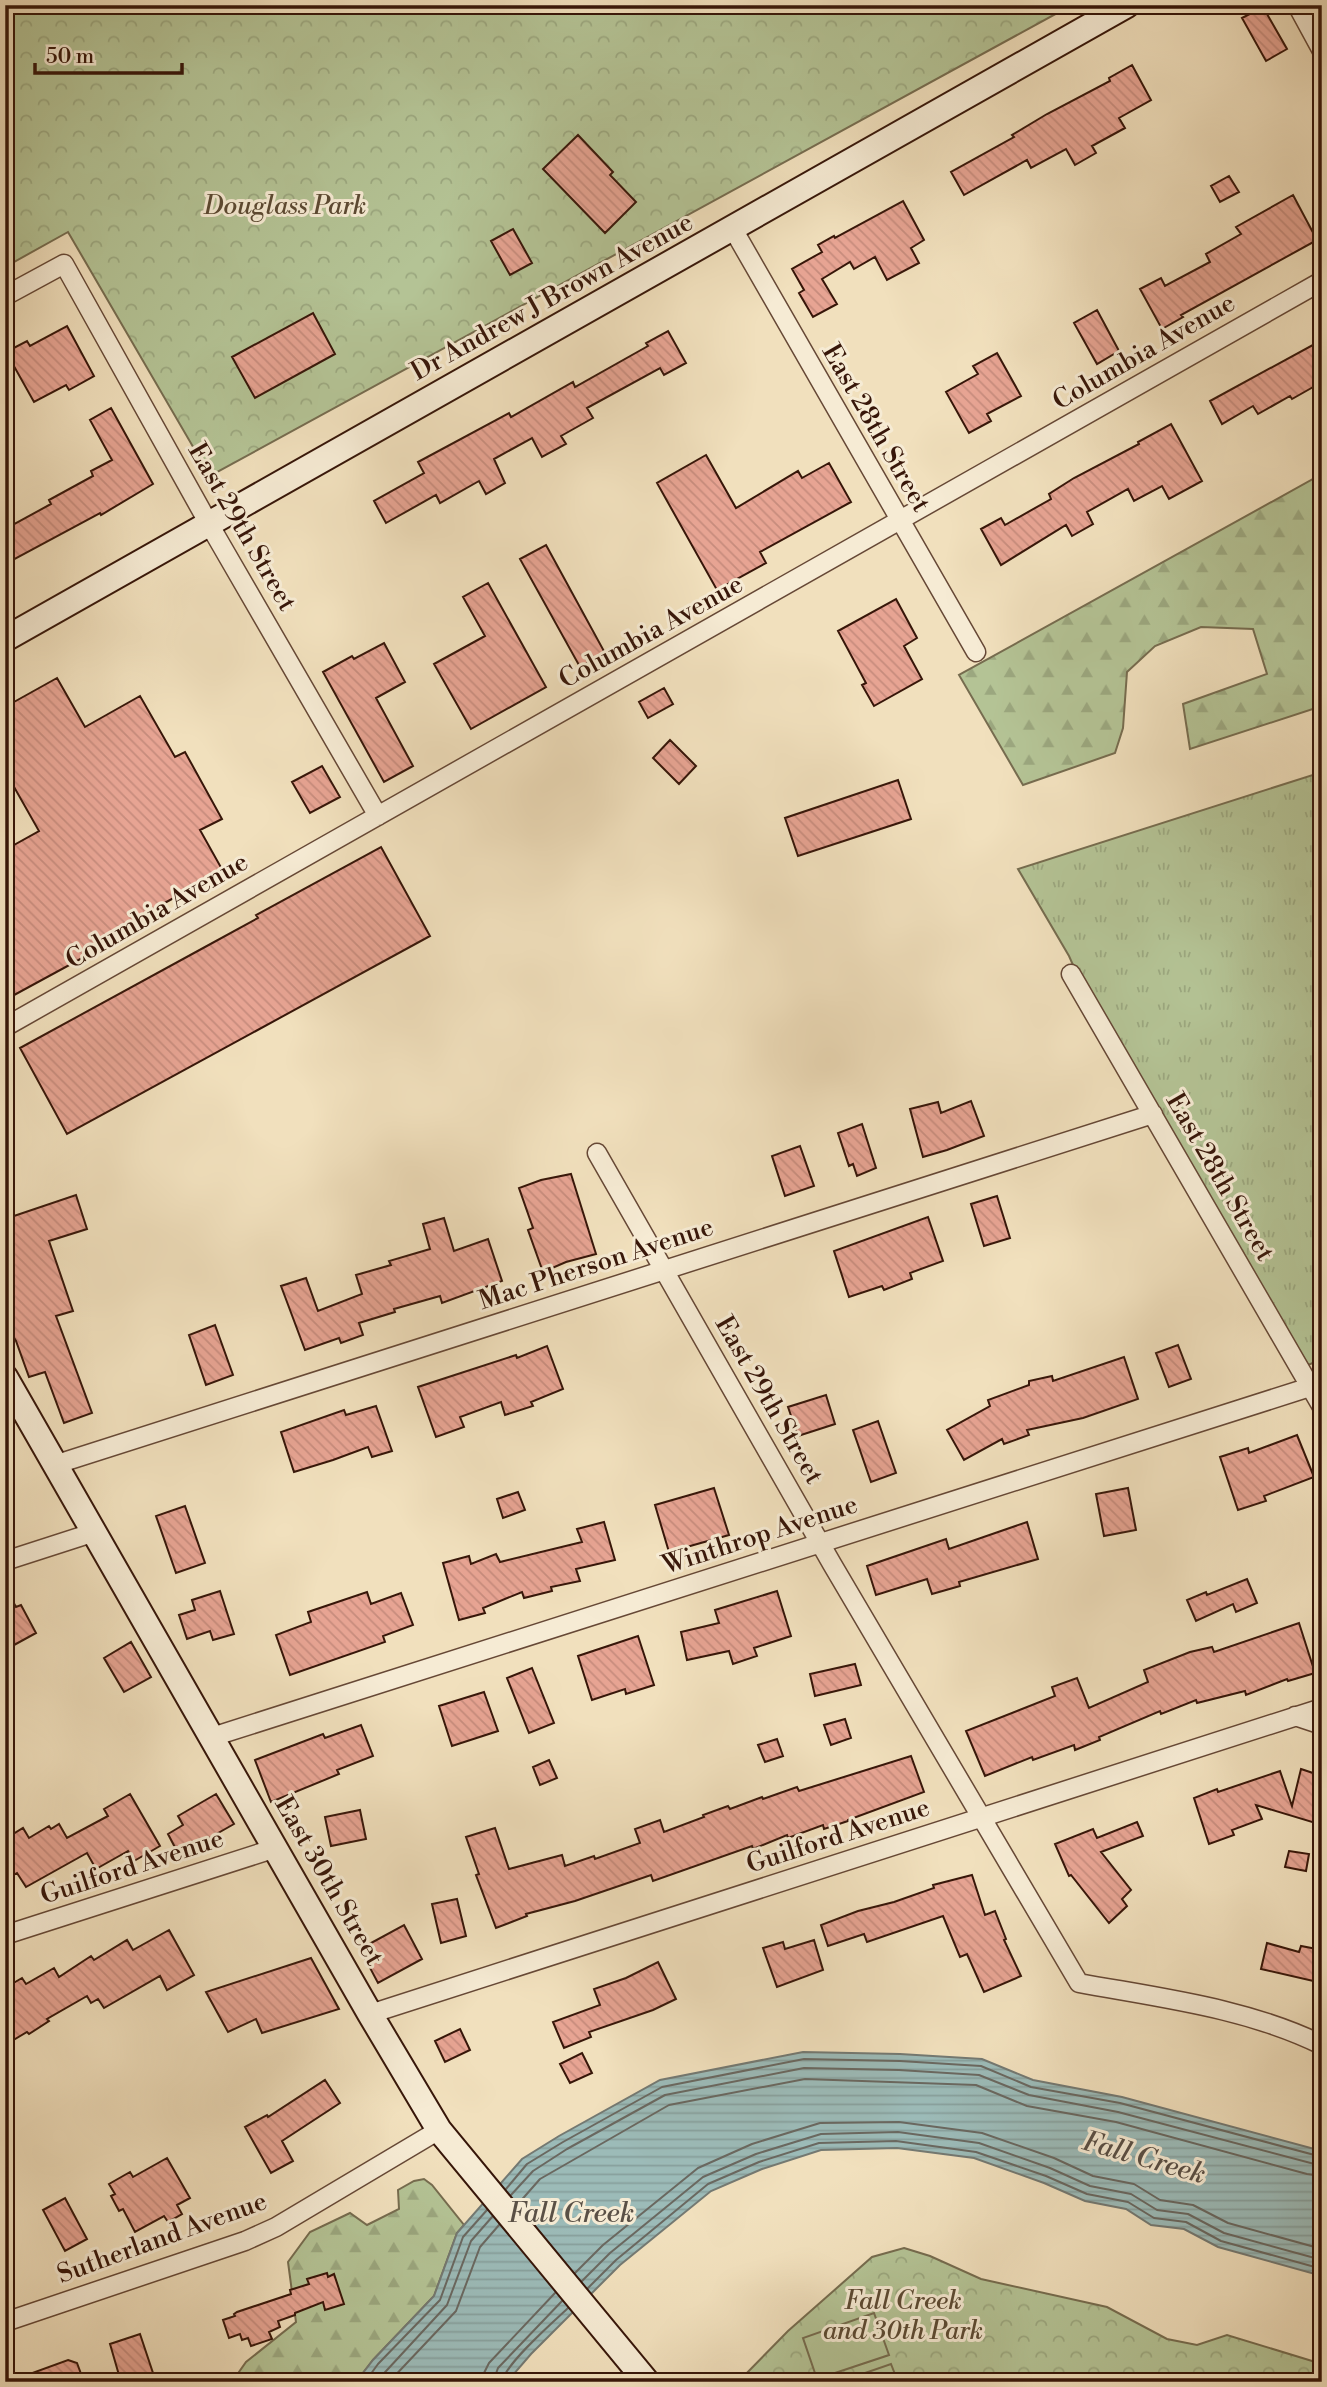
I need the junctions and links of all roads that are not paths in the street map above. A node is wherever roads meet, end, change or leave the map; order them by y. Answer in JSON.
{"nodes":[{"id":1,"x":1127,"y":5,"type":"edge"},
{"id":2,"x":1297,"y":5,"type":"edge"},
{"id":3,"x":1322,"y":51,"type":"edge"},
{"id":4,"x":733,"y":229,"type":"junction"},
{"id":5,"x":1322,"y":281,"type":"edge"},
{"id":6,"x":5,"y":296,"type":"edge"},
{"id":7,"x":900,"y":522,"type":"junction"},
{"id":8,"x":209,"y":524,"type":"junction"},
{"id":9,"x":5,"y":639,"type":"edge"},
{"id":10,"x":976,"y":652,"type":"dead end"},
{"id":11,"x":378,"y":816,"type":"junction"},
{"id":12,"x":1072,"y":974,"type":"dead end"},
{"id":13,"x":5,"y":1027,"type":"edge"},
{"id":14,"x":1153,"y":1114,"type":"junction"},
{"id":15,"x":597,"y":1153,"type":"dead end"},
{"id":16,"x":664,"y":1269,"type":"junction"},
{"id":17,"x":5,"y":1377,"type":"edge"},
{"id":18,"x":1316,"y":1383,"type":"edge"},
{"id":19,"x":1322,"y":1407,"type":"edge"},
{"id":20,"x":54,"y":1465,"type":"junction"},
{"id":21,"x":94,"y":1532,"type":"junction"},
{"id":22,"x":821,"y":1543,"type":"junction"},
{"id":23,"x":5,"y":1561,"type":"edge"},
{"id":24,"x":1322,"y":1708,"type":"edge"},
{"id":25,"x":1295,"y":1716,"type":"junction"},
{"id":26,"x":1322,"y":1725,"type":"edge"},
{"id":27,"x":212,"y":1737,"type":"junction"},
{"id":28,"x":981,"y":1818,"type":"junction"},
{"id":29,"x":276,"y":1849,"type":"junction"},
{"id":30,"x":5,"y":1935,"type":"edge"},
{"id":31,"x":370,"y":2014,"type":"junction"},
{"id":32,"x":1322,"y":2045,"type":"edge"},
{"id":33,"x":439,"y":2130,"type":"junction"},
{"id":34,"x":5,"y":2322,"type":"edge"},
{"id":35,"x":647,"y":2382,"type":"edge"}],
"edges":[{"from":1,"to":4,"type":"main road","name":"Dr Andrew J Brown Avenue"},
{"from":2,"to":3,"type":"street"},
{"from":4,"to":7,"type":"street","name":"East 28th Street"},
{"from":4,"to":8,"type":"main road","name":"Dr Andrew J Brown Avenue"},
{"from":5,"to":7,"type":"street","name":"Columbia Avenue"},
{"from":6,"to":8,"type":"street","name":"East 29th Street"},
{"from":7,"to":10,"type":"street","name":"East 28th Street"},
{"from":7,"to":11,"type":"street","name":"Columbia Avenue"},
{"from":8,"to":9,"type":"main road","name":"Dr Andrew J Brown Avenue"},
{"from":8,"to":11,"type":"street","name":"East 29th Street"},
{"from":11,"to":13,"type":"street","name":"Columbia Avenue"},
{"from":12,"to":14,"type":"street","name":"East 28th Street"},
{"from":14,"to":16,"type":"street","name":"Mac Pherson Avenue"},
{"from":14,"to":18,"type":"street","name":"East 28th Street"},
{"from":15,"to":16,"type":"street","name":"East 29th Street"},
{"from":16,"to":20,"type":"street","name":"Mac Pherson Avenue"},
{"from":16,"to":22,"type":"street","name":"East 29th Street"},
{"from":17,"to":20,"type":"main road","name":"East 30th Street"},
{"from":18,"to":19,"type":"street","name":"East 28th Street"},
{"from":18,"to":22,"type":"street","name":"Winthrop Avenue"},
{"from":20,"to":21,"type":"main road","name":"East 30th Street"},
{"from":21,"to":23,"type":"street"},
{"from":21,"to":27,"type":"main road","name":"East 30th Street"},
{"from":22,"to":27,"type":"street","name":"Winthrop Avenue"},
{"from":22,"to":28,"type":"street","name":"East 29th Street"},
{"from":24,"to":25,"type":"street","name":"Guilford Avenue"},
{"from":25,"to":26,"type":"street"},
{"from":25,"to":28,"type":"street","name":"Guilford Avenue"},
{"from":27,"to":29,"type":"main road","name":"East 30th Street"},
{"from":28,"to":31,"type":"street","name":"Guilford Avenue"},
{"from":28,"to":32,"type":"street"},
{"from":29,"to":30,"type":"street","name":"Guilford Avenue"},
{"from":29,"to":31,"type":"main road","name":"East 30th Street"},
{"from":31,"to":33,"type":"main road","name":"East 30th Street"},
{"from":33,"to":34,"type":"street","name":"Sutherland Avenue"},
{"from":33,"to":35,"type":"main road","name":"East 30th Street"}]}
